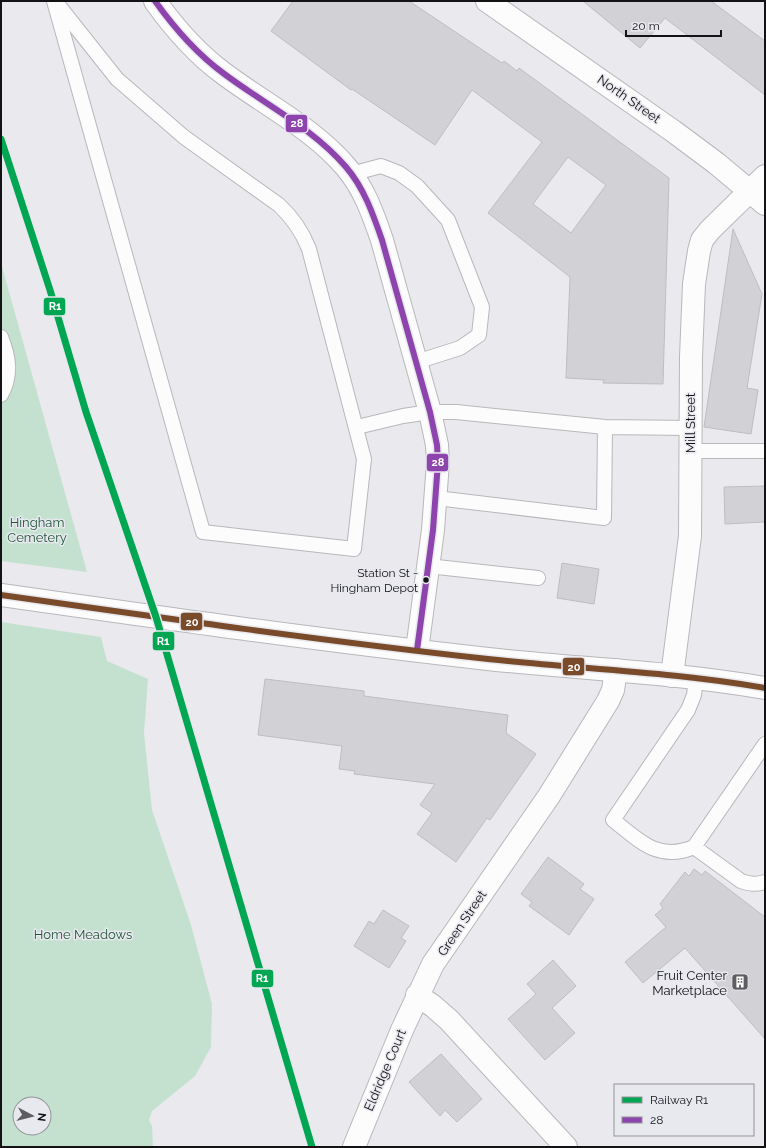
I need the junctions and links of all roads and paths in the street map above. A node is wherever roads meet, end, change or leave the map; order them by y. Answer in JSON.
{"nodes":[{"id":1,"x":54,"y":1,"type":"edge"},
{"id":2,"x":155,"y":1,"type":"edge"},
{"id":3,"x":488,"y":1,"type":"edge"},
{"id":4,"x":352,"y":174,"type":"junction"},
{"id":5,"x":760,"y":190,"type":"edge"},
{"id":6,"x":1,"y":337,"type":"edge"},
{"id":7,"x":416,"y":362,"type":"junction"},
{"id":8,"x":1,"y":395,"type":"edge"},
{"id":9,"x":430,"y":412,"type":"junction"},
{"id":10,"x":356,"y":427,"type":"junction"},
{"id":11,"x":605,"y":427,"type":"junction"},
{"id":12,"x":690,"y":428,"type":"junction"},
{"id":13,"x":765,"y":450,"type":"edge"},
{"id":14,"x":690,"y":451,"type":"junction"},
{"id":15,"x":436,"y":498,"type":"junction"},
{"id":16,"x":428,"y":566,"type":"junction"},
{"id":17,"x":538,"y":578,"type":"dead end"},
{"id":18,"x":1,"y":595,"type":"edge"},
{"id":19,"x":417,"y":650,"type":"junction"},
{"id":20,"x":616,"y":670,"type":"junction"},
{"id":21,"x":672,"y":676,"type":"junction"},
{"id":22,"x":696,"y":679,"type":"junction"},
{"id":23,"x":765,"y":688,"type":"edge"},
{"id":24,"x":765,"y":744,"type":"edge"},
{"id":25,"x":694,"y":847,"type":"junction"},
{"id":26,"x":765,"y":882,"type":"edge"},
{"id":27,"x":417,"y":995,"type":"junction"},
{"id":28,"x":354,"y":1147,"type":"edge"},
{"id":29,"x":566,"y":1147,"type":"edge"}],
"edges":[{"from":1,"to":10,"type":"lane"},
{"from":1,"to":10,"type":"lane"},
{"from":2,"to":4,"type":"street"},
{"from":3,"to":5,"type":"street","name":"North Street"},
{"from":4,"to":7,"type":"street"},
{"from":4,"to":7,"type":"lane"},
{"from":5,"to":12,"type":"street","name":"Mill Street"},
{"from":6,"to":8,"type":"lane"},
{"from":7,"to":9,"type":"street"},
{"from":9,"to":10,"type":"lane"},
{"from":9,"to":11,"type":"lane"},
{"from":9,"to":15,"type":"street"},
{"from":11,"to":12,"type":"lane"},
{"from":11,"to":15,"type":"lane"},
{"from":12,"to":14,"type":"street","name":"Mill Street"},
{"from":13,"to":14,"type":"lane"},
{"from":14,"to":21,"type":"street","name":"Mill Street"},
{"from":15,"to":16,"type":"street"},
{"from":16,"to":17,"type":"lane"},
{"from":16,"to":19,"type":"street"},
{"from":18,"to":19,"type":"street"},
{"from":19,"to":20,"type":"street"},
{"from":20,"to":21,"type":"street"},
{"from":20,"to":27,"type":"street","name":"Green Street"},
{"from":21,"to":22,"type":"street"},
{"from":22,"to":23,"type":"street"},
{"from":22,"to":25,"type":"lane"},
{"from":24,"to":25,"type":"lane"},
{"from":25,"to":26,"type":"lane"},
{"from":27,"to":28,"type":"street","name":"Eldridge Court"},
{"from":27,"to":29,"type":"street"}]}
